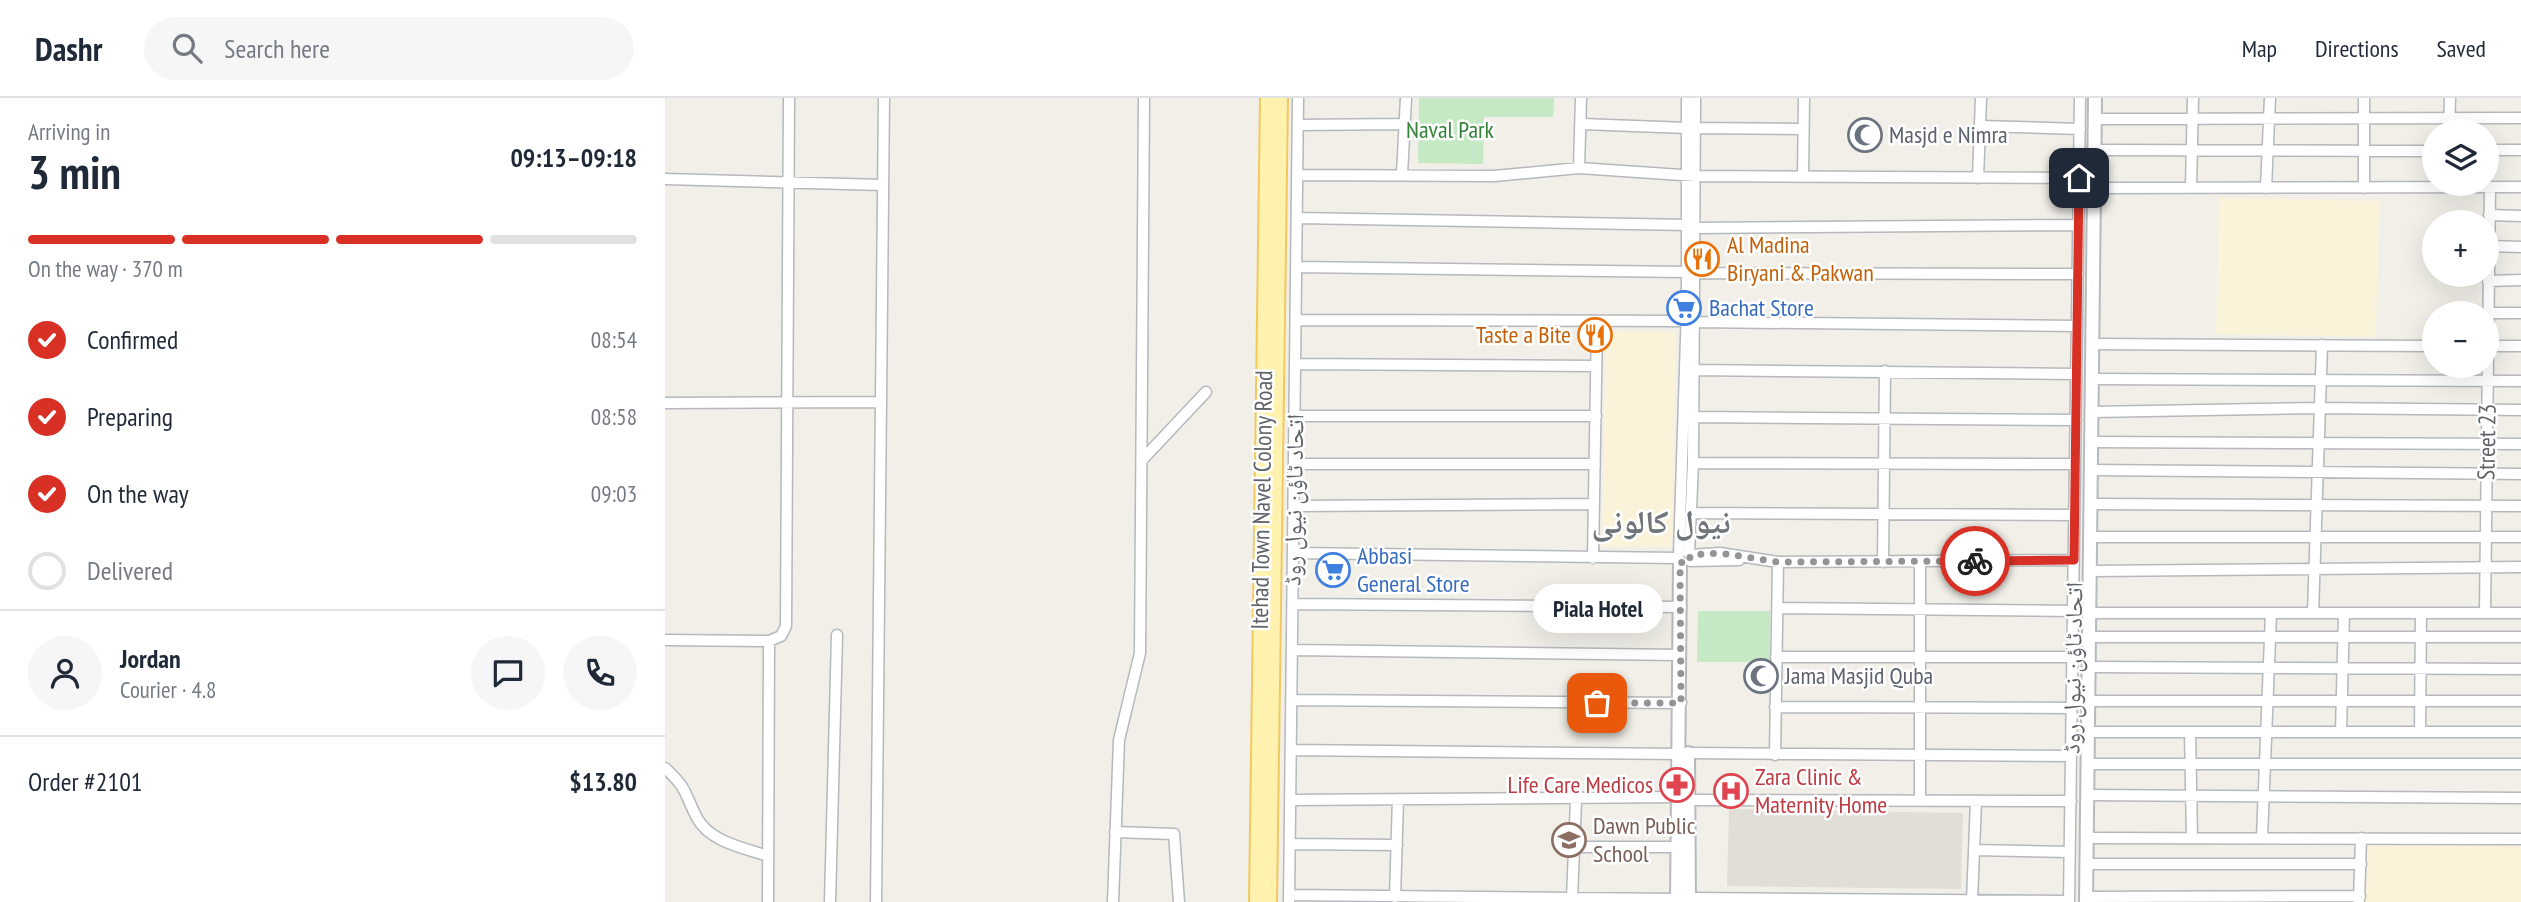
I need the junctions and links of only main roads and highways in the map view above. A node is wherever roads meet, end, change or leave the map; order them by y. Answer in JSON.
{"nodes":[{"id":1,"x":1268,"y":98,"type":"edge"},
{"id":2,"x":1280,"y":98,"type":"edge"},
{"id":3,"x":1272,"y":232,"type":"junction"},
{"id":4,"x":1257,"y":902,"type":"edge"},
{"id":5,"x":1269,"y":902,"type":"edge"}],
"edges":[{"from":1,"to":3,"type":"main road","name":"Itehad Town Navel Colony Road"},
{"from":2,"to":3,"type":"main road","name":"Itehad Town Navel Colony Road"},
{"from":3,"to":4,"type":"main road","name":"Itehad Town Navel Colony Road"},
{"from":3,"to":5,"type":"main road","name":"Itehad Town Navel Colony Road"}]}
